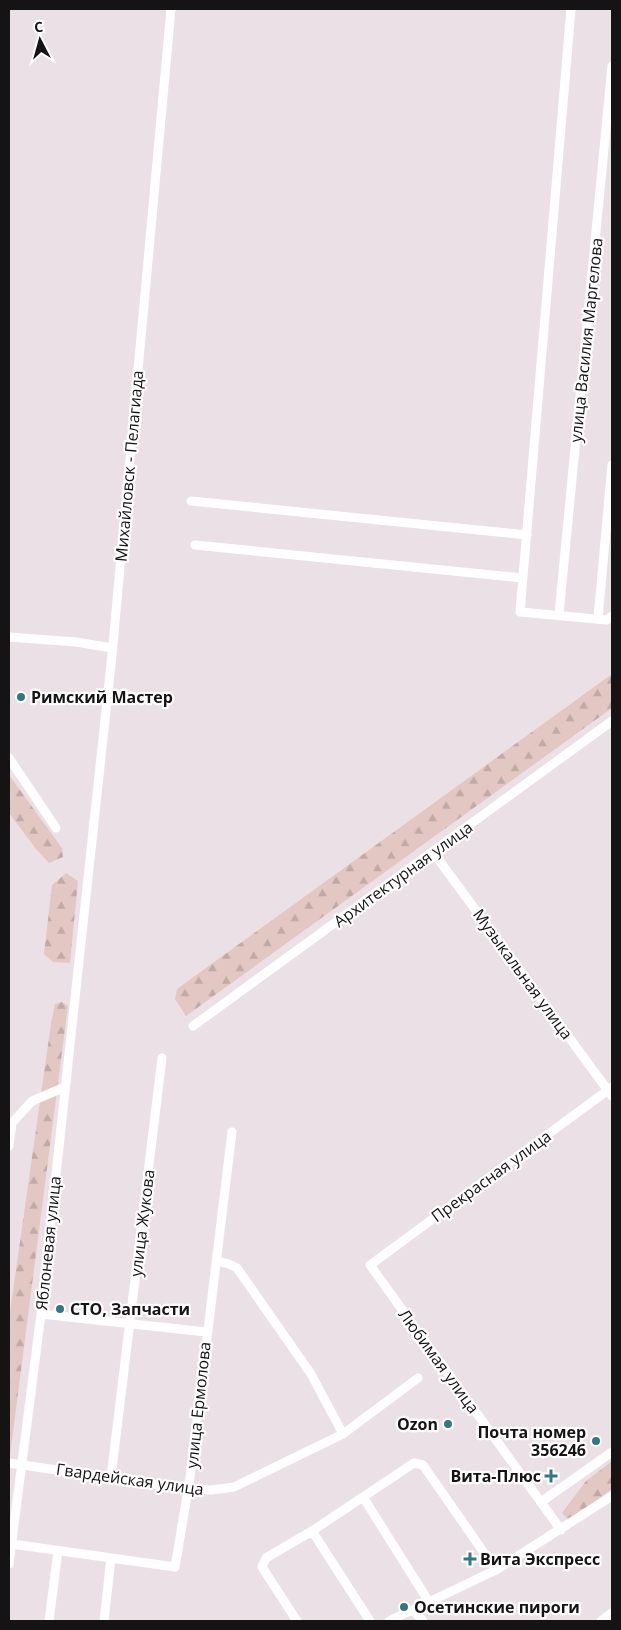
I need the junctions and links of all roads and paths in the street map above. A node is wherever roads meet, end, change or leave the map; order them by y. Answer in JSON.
{"nodes":[{"id":1,"x":171,"y":9,"type":"edge"},
{"id":2,"x":571,"y":9,"type":"edge"},
{"id":3,"x":612,"y":66,"type":"edge"},
{"id":4,"x":612,"y":465,"type":"edge"},
{"id":5,"x":191,"y":501,"type":"dead end"},
{"id":6,"x":526,"y":535,"type":"junction"},
{"id":7,"x":195,"y":545,"type":"dead end"},
{"id":8,"x":523,"y":578,"type":"junction"},
{"id":9,"x":559,"y":614,"type":"junction"},
{"id":10,"x":612,"y":616,"type":"edge"},
{"id":11,"x":598,"y":618,"type":"junction"},
{"id":12,"x":9,"y":637,"type":"edge"},
{"id":13,"x":112,"y":648,"type":"junction"},
{"id":14,"x":612,"y":721,"type":"edge"},
{"id":15,"x":9,"y":758,"type":"edge"},
{"id":16,"x":56,"y":828,"type":"dead end"},
{"id":17,"x":433,"y":852,"type":"junction"},
{"id":18,"x":83,"y":922,"type":"joint"},
{"id":19,"x":193,"y":1026,"type":"dead end"},
{"id":20,"x":162,"y":1058,"type":"dead end"},
{"id":21,"x":65,"y":1087,"type":"junction"},
{"id":22,"x":611,"y":1091,"type":"edge"},
{"id":23,"x":232,"y":1132,"type":"dead end"},
{"id":24,"x":9,"y":1146,"type":"edge"},
{"id":25,"x":217,"y":1262,"type":"junction"},
{"id":26,"x":370,"y":1265,"type":"joint"},
{"id":27,"x":41,"y":1314,"type":"junction"},
{"id":28,"x":130,"y":1324,"type":"junction"},
{"id":29,"x":206,"y":1332,"type":"junction"},
{"id":30,"x":418,"y":1378,"type":"dead end"},
{"id":31,"x":343,"y":1434,"type":"junction"},
{"id":32,"x":612,"y":1452,"type":"edge"},
{"id":33,"x":9,"y":1463,"type":"edge"},
{"id":34,"x":21,"y":1465,"type":"junction"},
{"id":35,"x":111,"y":1478,"type":"junction"},
{"id":36,"x":186,"y":1489,"type":"junction"},
{"id":37,"x":612,"y":1496,"type":"edge"},
{"id":38,"x":363,"y":1497,"type":"junction"},
{"id":39,"x":541,"y":1502,"type":"junction"},
{"id":40,"x":561,"y":1530,"type":"junction"},
{"id":41,"x":312,"y":1531,"type":"junction"},
{"id":42,"x":12,"y":1544,"type":"junction"},
{"id":43,"x":58,"y":1551,"type":"junction"},
{"id":44,"x":111,"y":1558,"type":"junction"},
{"id":45,"x":9,"y":1564,"type":"edge"},
{"id":46,"x":496,"y":1570,"type":"junction"},
{"id":47,"x":429,"y":1602,"type":"junction"},
{"id":48,"x":413,"y":1610,"type":"junction"},
{"id":49,"x":612,"y":1613,"type":"edge"},
{"id":50,"x":49,"y":1621,"type":"edge"},
{"id":51,"x":104,"y":1621,"type":"edge"},
{"id":52,"x":297,"y":1621,"type":"edge"},
{"id":53,"x":370,"y":1621,"type":"edge"},
{"id":54,"x":389,"y":1621,"type":"edge"},
{"id":55,"x":423,"y":1621,"type":"edge"},
{"id":56,"x":601,"y":1621,"type":"edge"}],
"edges":[{"from":1,"to":13,"type":"street","name":"Михайловск - Пелагиада"},
{"from":2,"to":6,"type":"street"},
{"from":3,"to":9,"type":"street","name":"улица Василия Маргелова"},
{"from":4,"to":11,"type":"street"},
{"from":5,"to":6,"type":"street"},
{"from":6,"to":8,"type":"street"},
{"from":7,"to":8,"type":"street"},
{"from":8,"to":9,"type":"street"},
{"from":9,"to":11,"type":"street"},
{"from":10,"to":11,"type":"street"},
{"from":12,"to":13,"type":"street"},
{"from":13,"to":18,"type":"street","name":"Михайловск - Пелагиада"},
{"from":14,"to":17,"type":"street","name":"Архитектурная улица"},
{"from":15,"to":16,"type":"street"},
{"from":17,"to":19,"type":"street","name":"Архитектурная улица"},
{"from":17,"to":22,"type":"street","name":"Музыкальная улица"},
{"from":18,"to":21,"type":"street","name":"Яблоневая улица"},
{"from":20,"to":28,"type":"street","name":"улица Жукова"},
{"from":21,"to":24,"type":"street"},
{"from":21,"to":27,"type":"street","name":"Яблоневая улица"},
{"from":22,"to":26,"type":"street","name":"Прекрасная улица"},
{"from":23,"to":25,"type":"street","name":"улица Ермолова"},
{"from":25,"to":29,"type":"street","name":"улица Ермолова"},
{"from":25,"to":31,"type":"street"},
{"from":26,"to":39,"type":"street","name":"Любимая улица"},
{"from":27,"to":28,"type":"street"},
{"from":27,"to":34,"type":"street","name":"Яблоневая улица"},
{"from":28,"to":29,"type":"street"},
{"from":28,"to":35,"type":"street","name":"улица Жукова"},
{"from":29,"to":36,"type":"street","name":"улица Ермолова"},
{"from":30,"to":31,"type":"street","name":"Гвардейская улица"},
{"from":31,"to":36,"type":"street","name":"Гвардейская улица"},
{"from":32,"to":39,"type":"street"},
{"from":33,"to":34,"type":"street","name":"Гвардейская улица"},
{"from":34,"to":35,"type":"street","name":"Гвардейская улица"},
{"from":34,"to":42,"type":"street","name":"Яблоневая улица"},
{"from":35,"to":36,"type":"street","name":"Гвардейская улица"},
{"from":36,"to":44,"type":"street","name":"улица Ермолова"},
{"from":37,"to":40,"type":"street"},
{"from":38,"to":41,"type":"street"},
{"from":38,"to":46,"type":"street"},
{"from":38,"to":47,"type":"street"},
{"from":39,"to":40,"type":"street","name":"Любимая улица"},
{"from":40,"to":46,"type":"street"},
{"from":41,"to":52,"type":"street"},
{"from":41,"to":53,"type":"street"},
{"from":42,"to":43,"type":"street"},
{"from":42,"to":45,"type":"street","name":"Яблоневая улица"},
{"from":43,"to":44,"type":"street"},
{"from":43,"to":50,"type":"street"},
{"from":44,"to":51,"type":"street"},
{"from":46,"to":47,"type":"street"},
{"from":47,"to":48,"type":"street"},
{"from":48,"to":54,"type":"street"},
{"from":48,"to":55,"type":"street"},
{"from":49,"to":56,"type":"street"}]}
